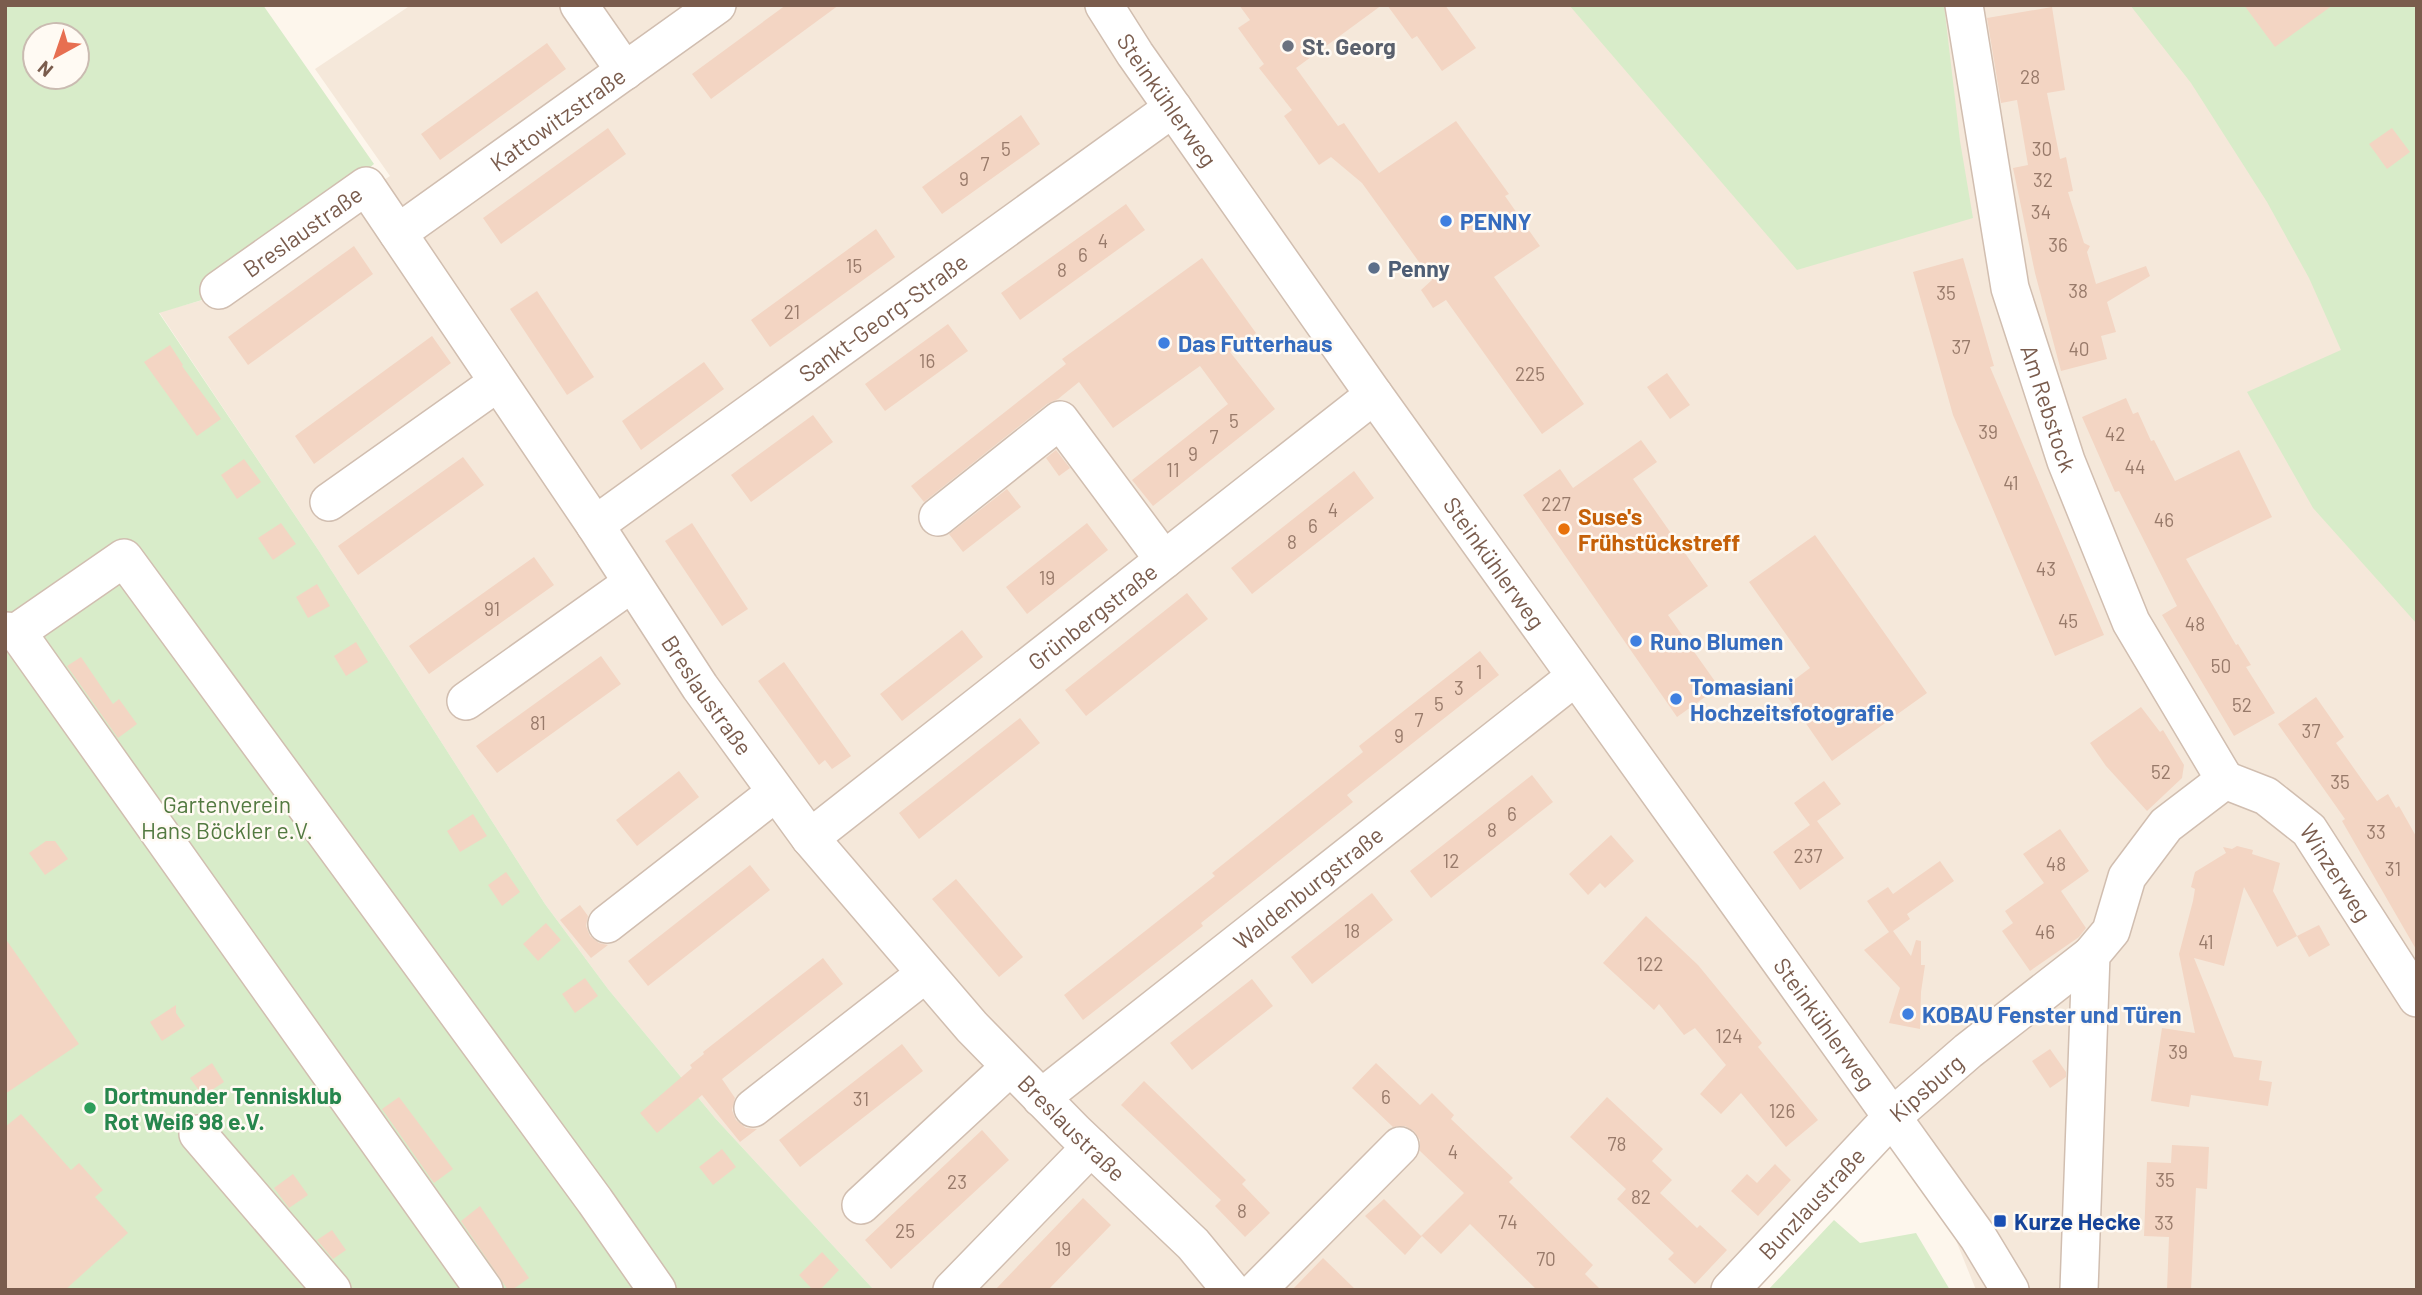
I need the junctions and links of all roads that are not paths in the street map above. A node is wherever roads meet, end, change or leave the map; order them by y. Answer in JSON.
{"nodes":[{"id":1,"x":579,"y":5,"type":"edge"},
{"id":2,"x":718,"y":5,"type":"edge"},
{"id":3,"x":1104,"y":5,"type":"edge"},
{"id":4,"x":1964,"y":5,"type":"edge"},
{"id":5,"x":625,"y":71,"type":"junction"},
{"id":6,"x":1173,"y":108,"type":"junction"},
{"id":7,"x":398,"y":233,"type":"junction"},
{"id":8,"x":219,"y":290,"type":"dead end"},
{"id":9,"x":497,"y":383,"type":"junction"},
{"id":10,"x":1374,"y":395,"type":"junction"},
{"id":11,"x":329,"y":502,"type":"dead end"},
{"id":12,"x":938,"y":517,"type":"dead end"},
{"id":13,"x":595,"y":526,"type":"junction"},
{"id":14,"x":1164,"y":560,"type":"junction"},
{"id":15,"x":632,"y":583,"type":"junction"},
{"id":16,"x":11,"y":631,"type":"edge"},
{"id":17,"x":1575,"y":677,"type":"junction"},
{"id":18,"x":466,"y":701,"type":"dead end"},
{"id":19,"x":2225,"y":780,"type":"junction"},
{"id":20,"x":775,"y":793,"type":"junction"},
{"id":21,"x":810,"y":838,"type":"junction"},
{"id":22,"x":607,"y":924,"type":"dead end"},
{"id":23,"x":2091,"y":955,"type":"junction"},
{"id":24,"x":925,"y":974,"type":"junction"},
{"id":25,"x":2417,"y":998,"type":"edge"},
{"id":26,"x":1010,"y":1067,"type":"junction"},
{"id":27,"x":1041,"y":1098,"type":"junction"},
{"id":28,"x":753,"y":1108,"type":"dead end"},
{"id":29,"x":1892,"y":1117,"type":"junction"},
{"id":30,"x":198,"y":1134,"type":"dead end"},
{"id":31,"x":1400,"y":1146,"type":"dead end"},
{"id":32,"x":1091,"y":1147,"type":"junction"},
{"id":33,"x":861,"y":1205,"type":"dead end"},
{"id":34,"x":332,"y":1290,"type":"edge"},
{"id":35,"x":484,"y":1290,"type":"edge"},
{"id":36,"x":657,"y":1290,"type":"edge"},
{"id":37,"x":952,"y":1290,"type":"edge"},
{"id":38,"x":1231,"y":1290,"type":"edge"},
{"id":39,"x":1257,"y":1290,"type":"edge"},
{"id":40,"x":1730,"y":1290,"type":"edge"},
{"id":41,"x":2010,"y":1290,"type":"edge"},
{"id":42,"x":2079,"y":1290,"type":"edge"}],
"edges":[{"from":1,"to":5,"type":"street"},
{"from":2,"to":5,"type":"street","name":"Kattowitzstraße"},
{"from":3,"to":6,"type":"street","name":"Steinkühlerweg"},
{"from":4,"to":19,"type":"street","name":"Am Rebstock"},
{"from":5,"to":7,"type":"street","name":"Kattowitzstraße"},
{"from":6,"to":10,"type":"street","name":"Steinkühlerweg"},
{"from":6,"to":13,"type":"street","name":"Sankt-Georg-Straße"},
{"from":7,"to":8,"type":"street","name":"Breslaustraße"},
{"from":7,"to":9,"type":"street","name":"Breslaustraße"},
{"from":9,"to":11,"type":"street"},
{"from":9,"to":13,"type":"street","name":"Breslaustraße"},
{"from":10,"to":14,"type":"street","name":"Grünbergstraße"},
{"from":10,"to":17,"type":"street","name":"Steinkühlerweg"},
{"from":12,"to":14,"type":"street"},
{"from":13,"to":15,"type":"street","name":"Breslaustraße"},
{"from":14,"to":21,"type":"street","name":"Grünbergstraße"},
{"from":15,"to":18,"type":"street"},
{"from":15,"to":20,"type":"street","name":"Breslaustraße"},
{"from":16,"to":35,"type":"street"},
{"from":16,"to":36,"type":"street"},
{"from":17,"to":27,"type":"street","name":"Waldenburgstraße"},
{"from":17,"to":29,"type":"street","name":"Steinkühlerweg"},
{"from":19,"to":23,"type":"street","name":"Kipsburg"},
{"from":19,"to":25,"type":"street","name":"Winzerweg"},
{"from":20,"to":21,"type":"street","name":"Breslaustraße"},
{"from":20,"to":22,"type":"street"},
{"from":21,"to":24,"type":"street","name":"Breslaustraße"},
{"from":23,"to":29,"type":"street","name":"Kipsburg"},
{"from":23,"to":42,"type":"street"},
{"from":24,"to":26,"type":"street","name":"Breslaustraße"},
{"from":24,"to":28,"type":"street"},
{"from":26,"to":27,"type":"street","name":"Breslaustraße"},
{"from":26,"to":33,"type":"street"},
{"from":27,"to":32,"type":"street","name":"Breslaustraße"},
{"from":29,"to":40,"type":"street","name":"Bunzlaustraße"},
{"from":29,"to":41,"type":"street","name":"Kipsburg"},
{"from":30,"to":34,"type":"street"},
{"from":31,"to":39,"type":"street"},
{"from":32,"to":37,"type":"street"},
{"from":32,"to":38,"type":"street","name":"Breslaustraße"}]}
